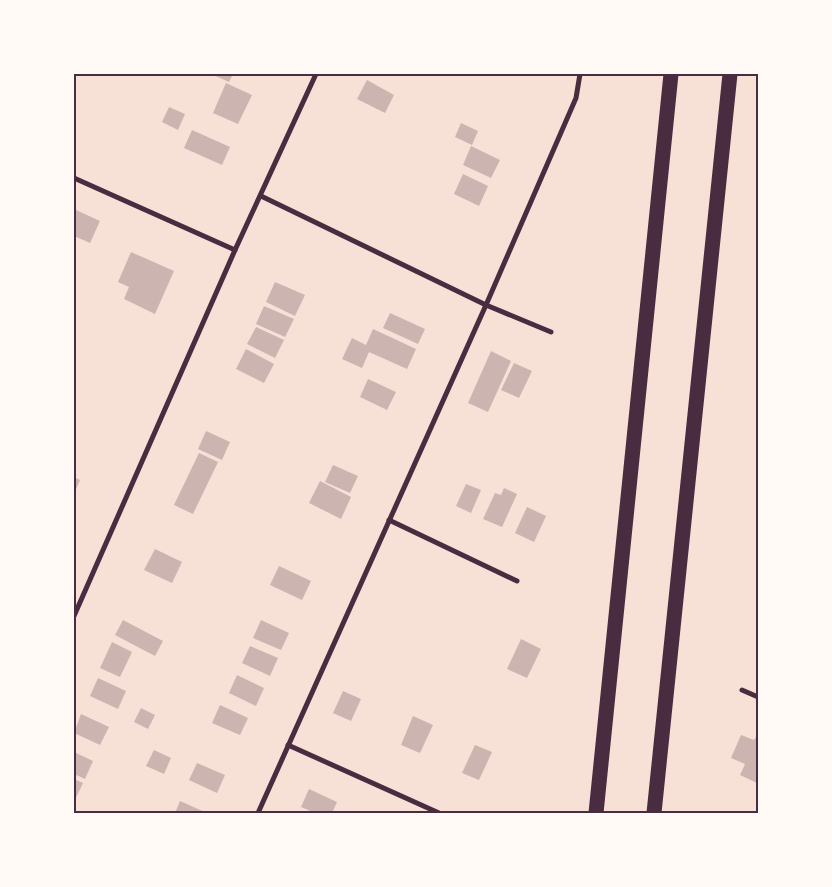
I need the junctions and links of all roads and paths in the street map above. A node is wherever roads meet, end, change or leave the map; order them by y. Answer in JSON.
{"nodes":[{"id":1,"x":316,"y":74,"type":"edge"},
{"id":2,"x":580,"y":74,"type":"edge"},
{"id":3,"x":671,"y":74,"type":"edge"},
{"id":4,"x":730,"y":74,"type":"edge"},
{"id":5,"x":74,"y":178,"type":"edge"},
{"id":6,"x":260,"y":196,"type":"junction"},
{"id":7,"x":235,"y":250,"type":"junction"},
{"id":8,"x":486,"y":305,"type":"junction"},
{"id":9,"x":550,"y":332,"type":"dead end"},
{"id":10,"x":389,"y":520,"type":"junction"},
{"id":11,"x":517,"y":581,"type":"dead end"},
{"id":12,"x":74,"y":616,"type":"edge"},
{"id":13,"x":742,"y":690,"type":"dead end"},
{"id":14,"x":758,"y":698,"type":"edge"},
{"id":15,"x":288,"y":744,"type":"junction"},
{"id":16,"x":258,"y":813,"type":"edge"},
{"id":17,"x":439,"y":813,"type":"edge"},
{"id":18,"x":596,"y":813,"type":"edge"},
{"id":19,"x":654,"y":813,"type":"edge"}],
"edges":[{"from":1,"to":6,"type":"street"},
{"from":2,"to":8,"type":"street"},
{"from":3,"to":18,"type":"highway"},
{"from":4,"to":19,"type":"highway"},
{"from":5,"to":7,"type":"street"},
{"from":6,"to":7,"type":"street"},
{"from":6,"to":8,"type":"street"},
{"from":7,"to":12,"type":"street"},
{"from":8,"to":9,"type":"street"},
{"from":8,"to":10,"type":"street"},
{"from":10,"to":11,"type":"street"},
{"from":10,"to":15,"type":"street"},
{"from":13,"to":14,"type":"street"},
{"from":15,"to":16,"type":"street"},
{"from":15,"to":17,"type":"street"}]}
